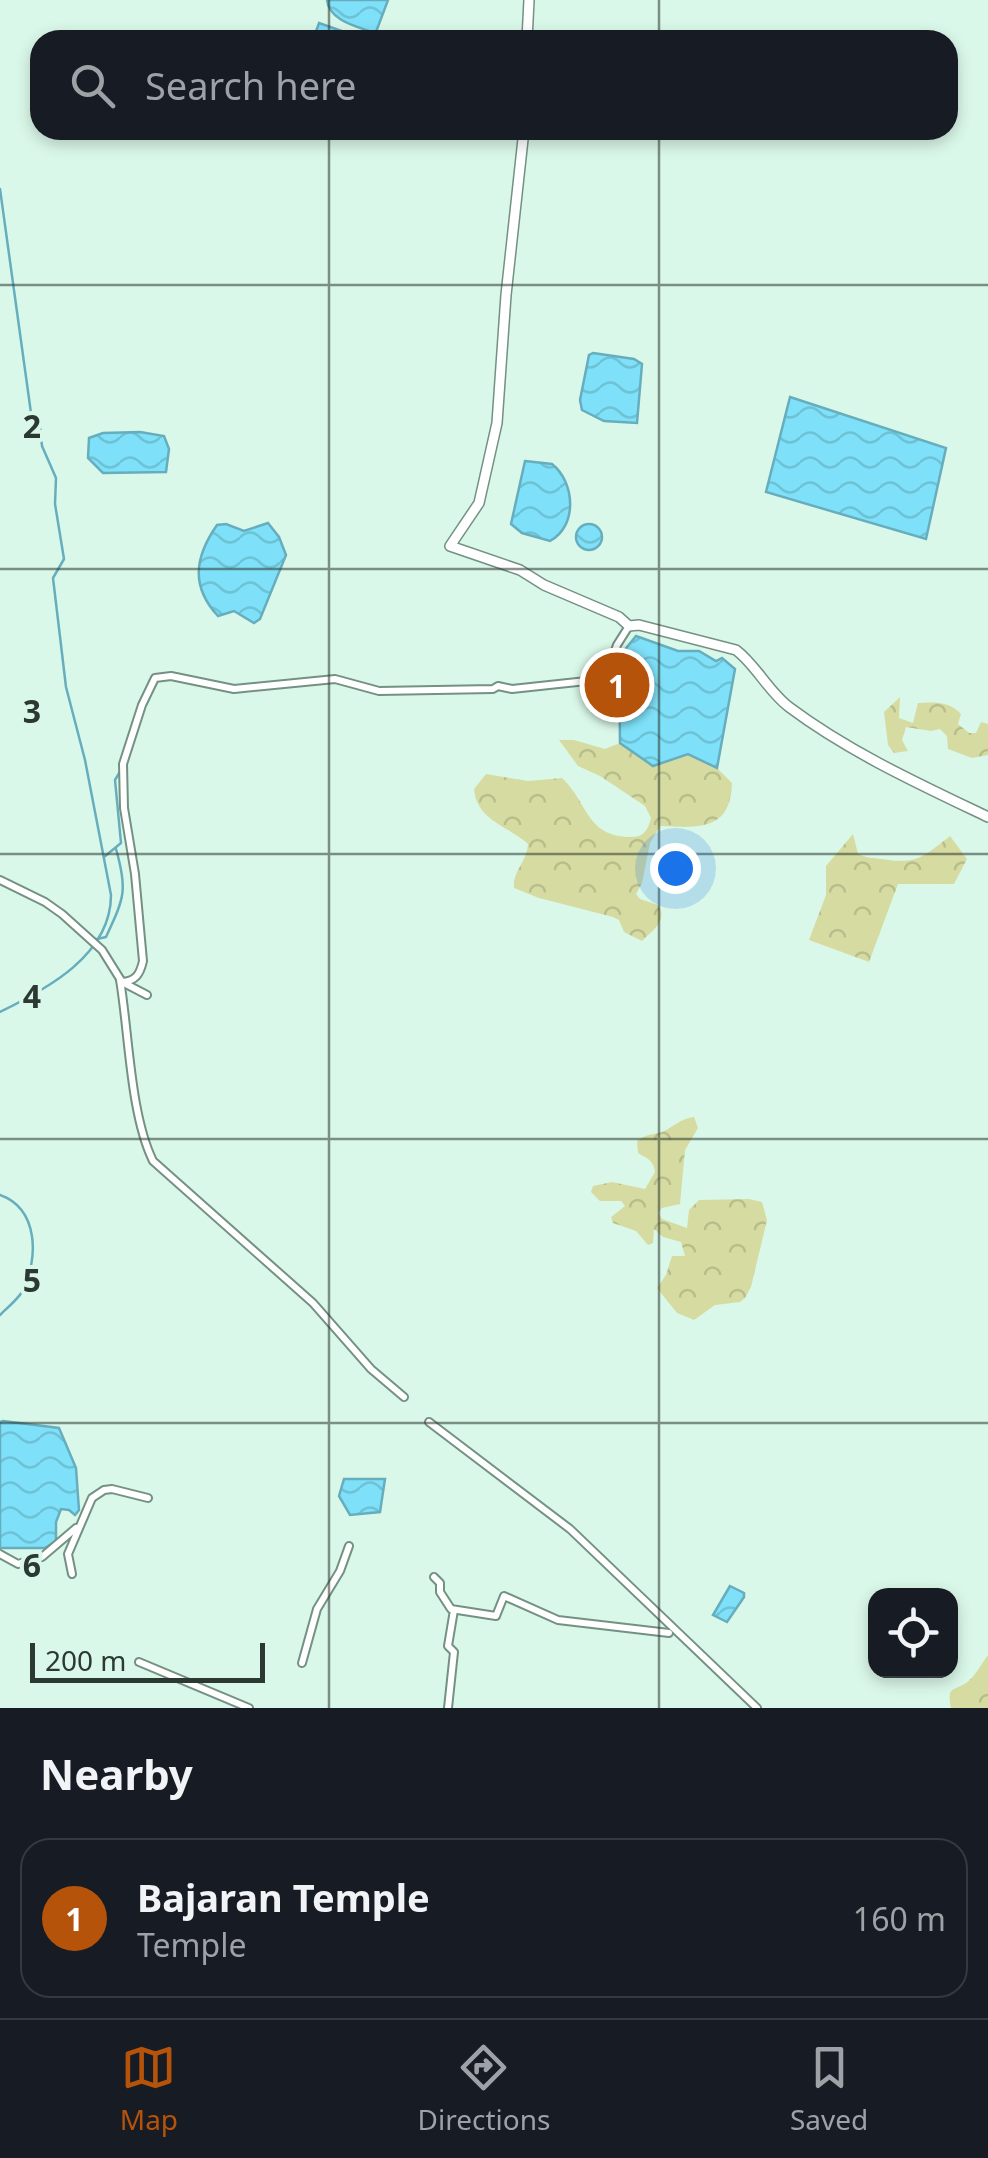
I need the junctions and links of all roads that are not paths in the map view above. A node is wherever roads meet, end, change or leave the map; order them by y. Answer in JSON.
{"nodes":[{"id":1,"x":530,"y":0,"type":"edge"},
{"id":2,"x":528,"y":30,"type":"edge"},
{"id":3,"x":523,"y":140,"type":"edge"},
{"id":4,"x":629,"y":626,"type":"junction"},
{"id":5,"x":988,"y":816,"type":"edge"},
{"id":6,"x":0,"y":880,"type":"edge"},
{"id":7,"x":121,"y":980,"type":"junction"},
{"id":8,"x":146,"y":995,"type":"dead end"},
{"id":9,"x":404,"y":1398,"type":"dead end"},
{"id":10,"x":428,"y":1422,"type":"dead end"},
{"id":11,"x":148,"y":1498,"type":"dead end"},
{"id":12,"x":80,"y":1523,"type":"junction"},
{"id":13,"x":349,"y":1546,"type":"dead end"},
{"id":14,"x":0,"y":1554,"type":"edge"},
{"id":15,"x":72,"y":1574,"type":"dead end"},
{"id":16,"x":434,"y":1577,"type":"dead end"},
{"id":17,"x":454,"y":1610,"type":"junction"},
{"id":18,"x":669,"y":1633,"type":"dead end"},
{"id":19,"x":139,"y":1662,"type":"dead end"},
{"id":20,"x":302,"y":1663,"type":"dead end"},
{"id":21,"x":250,"y":1708,"type":"edge"},
{"id":22,"x":448,"y":1708,"type":"edge"},
{"id":23,"x":757,"y":1708,"type":"edge"}],
"edges":[{"from":1,"to":2,"type":"street"},
{"from":3,"to":4,"type":"street"},
{"from":4,"to":5,"type":"street"},
{"from":4,"to":7,"type":"street"},
{"from":6,"to":7,"type":"street"},
{"from":7,"to":8,"type":"street"},
{"from":7,"to":9,"type":"street"},
{"from":10,"to":23,"type":"street"},
{"from":11,"to":12,"type":"street"},
{"from":12,"to":14,"type":"street"},
{"from":12,"to":15,"type":"street"},
{"from":13,"to":20,"type":"street"},
{"from":16,"to":17,"type":"street"},
{"from":17,"to":18,"type":"street"},
{"from":17,"to":22,"type":"street"},
{"from":19,"to":21,"type":"street"}]}
